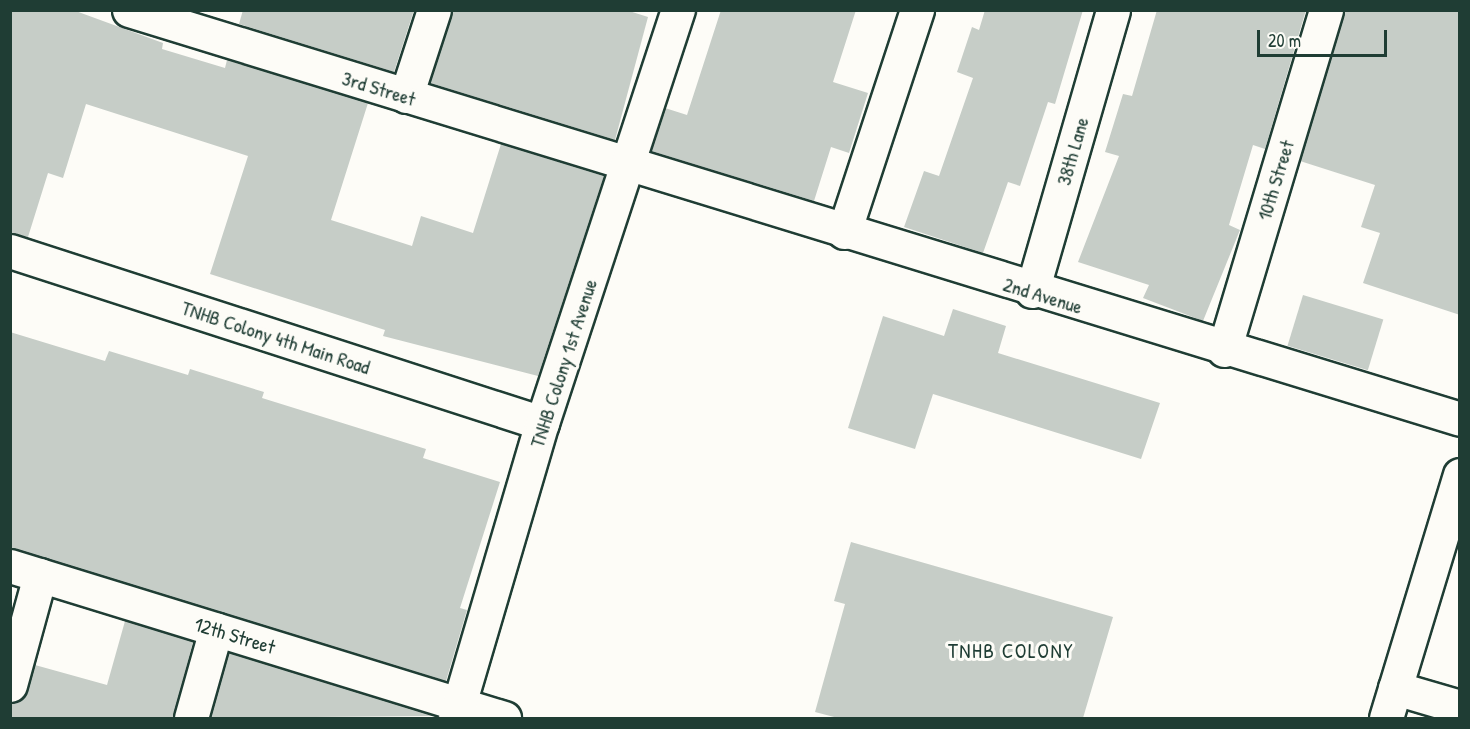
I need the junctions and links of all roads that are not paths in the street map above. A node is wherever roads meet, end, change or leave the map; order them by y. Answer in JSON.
{"nodes":[{"id":1,"x":129,"y":10,"type":"edge"},
{"id":2,"x":434,"y":10,"type":"edge"},
{"id":3,"x":678,"y":10,"type":"edge"},
{"id":4,"x":917,"y":10,"type":"edge"},
{"id":5,"x":1113,"y":10,"type":"edge"},
{"id":6,"x":1326,"y":10,"type":"edge"},
{"id":7,"x":406,"y":96,"type":"junction"},
{"id":8,"x":627,"y":167,"type":"junction"},
{"id":9,"x":844,"y":232,"type":"junction"},
{"id":10,"x":10,"y":251,"type":"edge"},
{"id":11,"x":1032,"y":291,"type":"junction"},
{"id":12,"x":1224,"y":350,"type":"junction"},
{"id":13,"x":1460,"y":419,"type":"edge"},
{"id":14,"x":542,"y":423,"type":"junction"},
{"id":15,"x":1460,"y":475,"type":"edge"},
{"id":16,"x":25,"y":570,"type":"edge"},
{"id":17,"x":216,"y":630,"type":"junction"},
{"id":18,"x":10,"y":685,"type":"edge"},
{"id":19,"x":1391,"y":703,"type":"edge"},
{"id":20,"x":1460,"y":707,"type":"edge"},
{"id":21,"x":457,"y":712,"type":"edge"},
{"id":22,"x":191,"y":718,"type":"edge"},
{"id":23,"x":504,"y":718,"type":"edge"}],
"edges":[{"from":1,"to":7,"type":"street","name":"3rd Street"},
{"from":2,"to":7,"type":"street"},
{"from":3,"to":8,"type":"street","name":"TNHB Colony 1st Avenue"},
{"from":4,"to":9,"type":"street"},
{"from":5,"to":11,"type":"street","name":"38th Lane"},
{"from":6,"to":12,"type":"street","name":"10th Street"},
{"from":7,"to":8,"type":"street","name":"3rd Street"},
{"from":8,"to":9,"type":"street","name":"2nd Avenue"},
{"from":8,"to":14,"type":"street","name":"TNHB Colony 1st Avenue"},
{"from":9,"to":11,"type":"street","name":"2nd Avenue"},
{"from":10,"to":14,"type":"street","name":"TNHB Colony 4th Main Road"},
{"from":11,"to":12,"type":"street","name":"2nd Avenue"},
{"from":12,"to":13,"type":"street","name":"2nd Avenue"},
{"from":14,"to":21,"type":"street","name":"TNHB Colony 1st Avenue"},
{"from":15,"to":19,"type":"street"},
{"from":16,"to":17,"type":"street","name":"12th Street"},
{"from":16,"to":18,"type":"street"},
{"from":17,"to":21,"type":"street","name":"12th Street"},
{"from":17,"to":22,"type":"street"},
{"from":19,"to":20,"type":"street"},
{"from":21,"to":23,"type":"street","name":"12th Street"}]}
